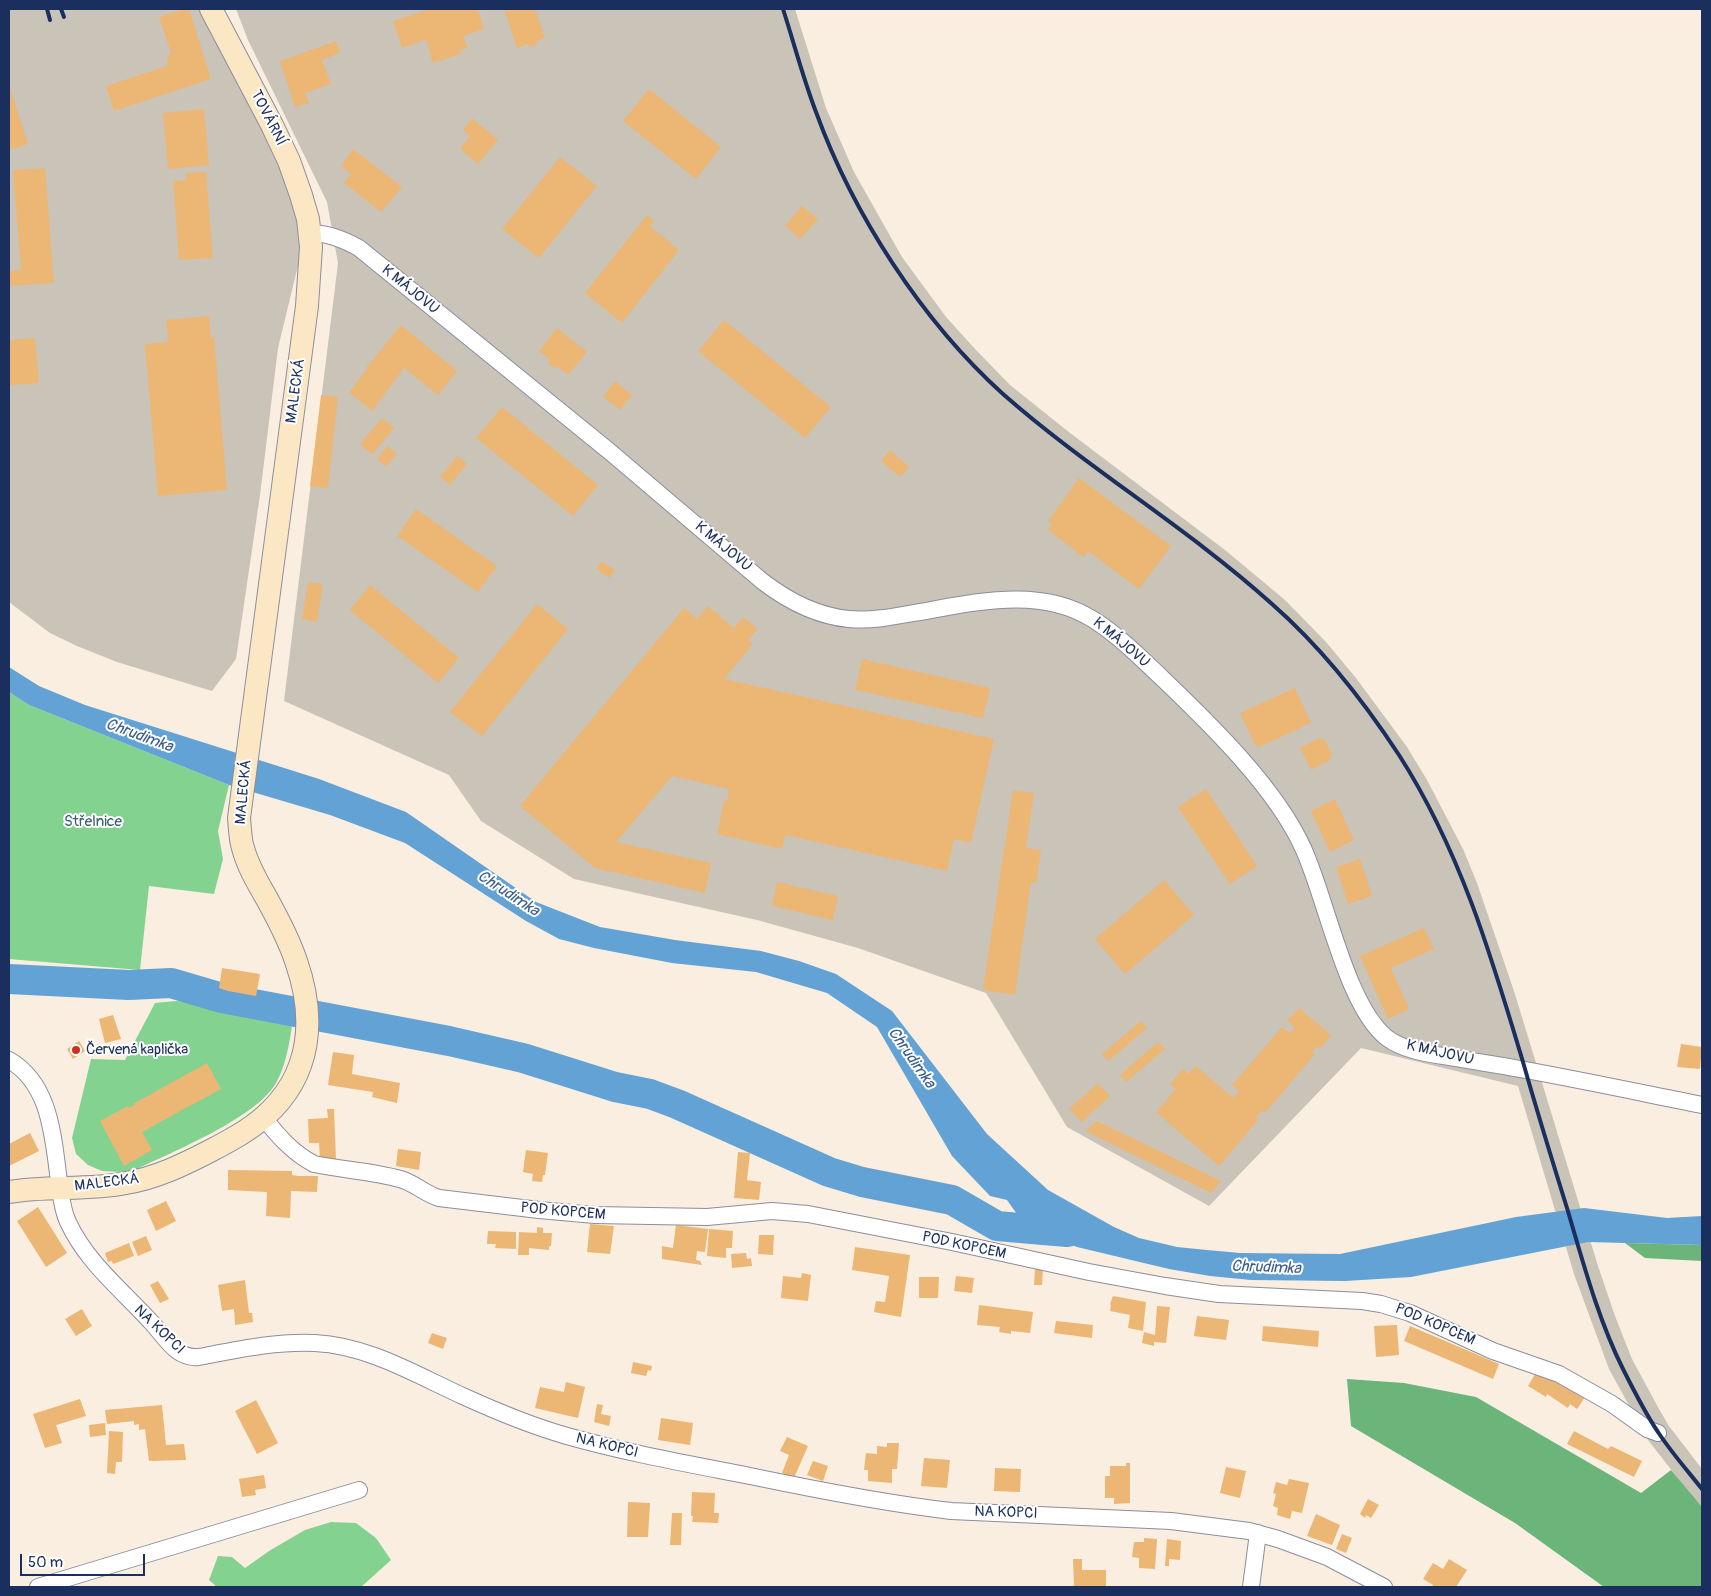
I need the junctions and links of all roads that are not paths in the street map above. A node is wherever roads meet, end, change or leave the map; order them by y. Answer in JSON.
{"nodes":[{"id":1,"x":211,"y":9,"type":"edge"},
{"id":2,"x":310,"y":233,"type":"junction"},
{"id":3,"x":9,"y":1060,"type":"edge"},
{"id":4,"x":1702,"y":1105,"type":"edge"},
{"id":5,"x":264,"y":1118,"type":"junction"},
{"id":6,"x":60,"y":1188,"type":"junction"},
{"id":7,"x":9,"y":1192,"type":"edge"},
{"id":8,"x":1658,"y":1433,"type":"dead end"},
{"id":9,"x":358,"y":1490,"type":"dead end"},
{"id":10,"x":1258,"y":1533,"type":"junction"},
{"id":11,"x":1374,"y":1584,"type":"edge"},
{"id":12,"x":38,"y":1587,"type":"edge"},
{"id":13,"x":1251,"y":1587,"type":"edge"}],
"edges":[{"from":1,"to":2,"type":"street","name":"TOVÁRNÍ"},
{"from":2,"to":4,"type":"street","name":"K MÁJOVU"},
{"from":2,"to":5,"type":"street","name":"MALECKÁ"},
{"from":3,"to":6,"type":"street"},
{"from":5,"to":6,"type":"street","name":"MALECKÁ"},
{"from":5,"to":8,"type":"street","name":"POD KOPCEM"},
{"from":6,"to":7,"type":"street","name":"MALECKÁ"},
{"from":6,"to":10,"type":"street","name":"NA KOPCI"},
{"from":9,"to":12,"type":"street"},
{"from":10,"to":11,"type":"street","name":"NA KOPCI"},
{"from":10,"to":13,"type":"street"}]}
